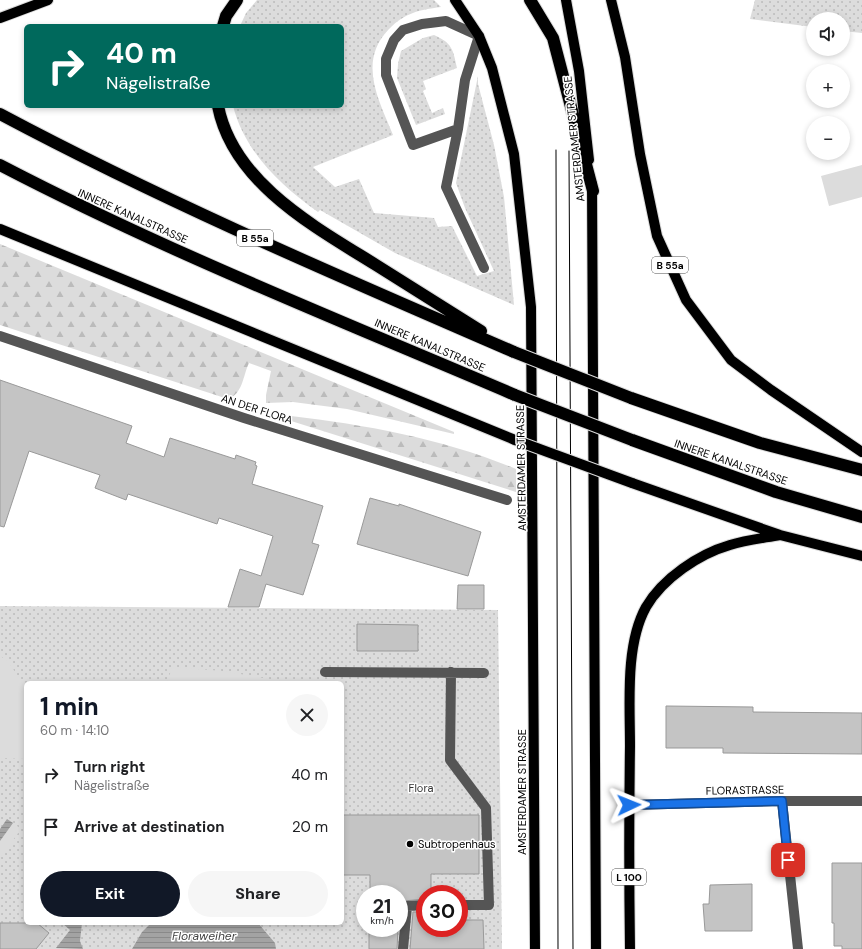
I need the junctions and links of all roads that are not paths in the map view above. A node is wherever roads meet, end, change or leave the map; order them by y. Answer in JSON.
{"nodes":[{"id":1,"x":48,"y":0,"type":"edge"},
{"id":2,"x":237,"y":0,"type":"edge"},
{"id":3,"x":455,"y":0,"type":"edge"},
{"id":4,"x":530,"y":0,"type":"edge"},
{"id":5,"x":566,"y":0,"type":"edge"},
{"id":6,"x":611,"y":0,"type":"edge"},
{"id":7,"x":0,"y":18,"type":"edge"},
{"id":8,"x":224,"y":24,"type":"edge"},
{"id":9,"x":479,"y":36,"type":"junction"},
{"id":10,"x":218,"y":108,"type":"edge"},
{"id":11,"x":0,"y":114,"type":"edge"},
{"id":12,"x":458,"y":129,"type":"junction"},
{"id":13,"x":0,"y":165,"type":"edge"},
{"id":14,"x":593,"y":191,"type":"junction"},
{"id":15,"x":0,"y":229,"type":"edge"},
{"id":16,"x":484,"y":268,"type":"dead end"},
{"id":17,"x":0,"y":336,"type":"edge"},
{"id":18,"x":514,"y":352,"type":"junction"},
{"id":19,"x":862,"y":452,"type":"edge"},
{"id":20,"x":862,"y":470,"type":"edge"},
{"id":21,"x":507,"y":500,"type":"dead end"},
{"id":22,"x":862,"y":517,"type":"edge"},
{"id":23,"x":780,"y":535,"type":"junction"},
{"id":24,"x":862,"y":556,"type":"edge"},
{"id":25,"x":325,"y":672,"type":"dead end"},
{"id":26,"x":451,"y":672,"type":"junction"},
{"id":27,"x":484,"y":673,"type":"dead end"},
{"id":28,"x":782,"y":801,"type":"junction"},
{"id":29,"x":862,"y":801,"type":"edge"},
{"id":30,"x":629,"y":805,"type":"junction"},
{"id":31,"x":468,"y":905,"type":"edge"},
{"id":32,"x":416,"y":906,"type":"edge"},
{"id":33,"x":403,"y":949,"type":"edge"},
{"id":34,"x":535,"y":949,"type":"edge"},
{"id":35,"x":596,"y":949,"type":"edge"},
{"id":36,"x":630,"y":949,"type":"edge"},
{"id":37,"x":798,"y":949,"type":"edge"}],
"edges":[{"from":1,"to":7,"type":"main road"},
{"from":2,"to":8,"type":"highway"},
{"from":3,"to":9,"type":"main road","name":"AMSTERDAMER STRASSE"},
{"from":4,"to":14,"type":"highway"},
{"from":5,"to":14,"type":"main road","name":"AMSTERDAMER STRASSE"},
{"from":6,"to":19,"type":"main road","number":"B 55a"},
{"from":9,"to":12,"type":"street"},
{"from":9,"to":12,"type":"street"},
{"from":9,"to":34,"type":"main road","name":"AMSTERDAMER STRASSE"},
{"from":10,"to":18,"type":"highway"},
{"from":11,"to":18,"type":"highway","number":"B 55a"},
{"from":12,"to":16,"type":"street"},
{"from":13,"to":22,"type":"highway","name":"INNERE KANALSTRASSE","bridge":true},
{"from":14,"to":35,"type":"main road","name":"AMSTERDAMER STRASSE"},
{"from":15,"to":23,"type":"main road","bridge":true},
{"from":17,"to":21,"type":"street","name":"AN DER FLORA"},
{"from":18,"to":20,"type":"highway","number":"B 55a","bridge":true},
{"from":23,"to":24,"type":"main road"},
{"from":23,"to":30,"type":"main road"},
{"from":25,"to":26,"type":"street"},
{"from":26,"to":27,"type":"street"},
{"from":26,"to":31,"type":"street"},
{"from":28,"to":29,"type":"street","name":"FLORASTRASSE"},
{"from":28,"to":30,"type":"street","name":"FLORASTRASSE"},
{"from":28,"to":37,"type":"street"},
{"from":30,"to":36,"type":"main road","number":"L 100"},
{"from":32,"to":33,"type":"street"}]}
